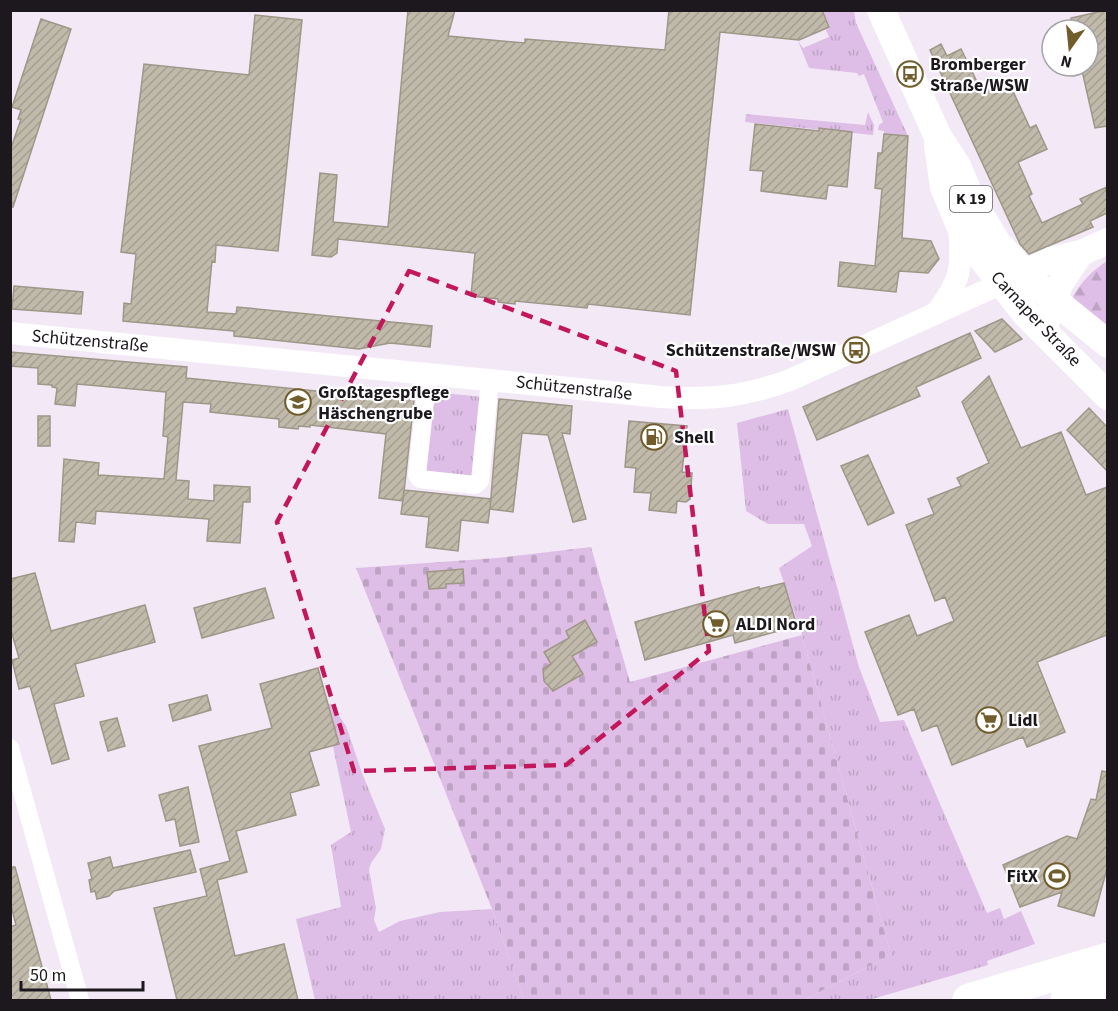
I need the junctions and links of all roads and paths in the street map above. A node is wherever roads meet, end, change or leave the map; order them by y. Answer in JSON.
{"nodes":[{"id":1,"x":881,"y":10,"type":"edge"},
{"id":2,"x":938,"y":137,"type":"junction"},
{"id":3,"x":959,"y":223,"type":"junction"},
{"id":4,"x":1107,"y":241,"type":"edge"},
{"id":5,"x":1081,"y":253,"type":"junction"},
{"id":6,"x":1012,"y":278,"type":"junction"},
{"id":7,"x":1053,"y":300,"type":"junction"},
{"id":8,"x":936,"y":313,"type":"junction"},
{"id":9,"x":10,"y":333,"type":"edge"},
{"id":10,"x":1045,"y":333,"type":"junction"},
{"id":11,"x":1107,"y":345,"type":"edge"},
{"id":12,"x":428,"y":374,"type":"junction"},
{"id":13,"x":490,"y":380,"type":"junction"},
{"id":14,"x":1107,"y":396,"type":"edge"},
{"id":15,"x":10,"y":748,"type":"edge"},
{"id":16,"x":1107,"y":943,"type":"edge"},
{"id":17,"x":1107,"y":958,"type":"edge"},
{"id":18,"x":1060,"y":988,"type":"edge"},
{"id":19,"x":1107,"y":988,"type":"edge"},
{"id":20,"x":80,"y":1000,"type":"edge"},
{"id":21,"x":969,"y":1000,"type":"edge"},
{"id":22,"x":1095,"y":1000,"type":"edge"}],
"edges":[{"from":1,"to":2,"type":"main road","name":"Carnaper Straße","number":"K 19"},
{"from":2,"to":3,"type":"main road","name":"Carnaper Straße","number":"K 19"},
{"from":2,"to":6,"type":"main road","name":"Carnaper Straße","number":"K 19"},
{"from":3,"to":6,"type":"main road","name":"Carnaper Straße","number":"K 19"},
{"from":3,"to":8,"type":"street"},
{"from":4,"to":5,"type":"main road","name":"Schützenstraße"},
{"from":5,"to":6,"type":"main road","name":"Schützenstraße"},
{"from":5,"to":7,"type":"main road"},
{"from":6,"to":7,"type":"main road","name":"Carnaper Straße","number":"K 19"},
{"from":6,"to":8,"type":"street","name":"Schützenstraße"},
{"from":6,"to":10,"type":"main road","name":"Carnaper Straße","number":"K 19"},
{"from":7,"to":10,"type":"main road"},
{"from":7,"to":11,"type":"main road","name":"Carnaper Straße","number":"K 19"},
{"from":8,"to":13,"type":"street","name":"Schützenstraße"},
{"from":9,"to":12,"type":"street","name":"Schützenstraße"},
{"from":10,"to":14,"type":"main road","name":"Carnaper Straße","number":"K 19"},
{"from":12,"to":13,"type":"street","name":"Schützenstraße"},
{"from":12,"to":13,"type":"street"},
{"from":15,"to":20,"type":"street"},
{"from":16,"to":18,"type":"highway"},
{"from":17,"to":18,"type":"highway"},
{"from":17,"to":22,"type":"main road"},
{"from":18,"to":19,"type":"highway"},
{"from":18,"to":21,"type":"highway"}]}
